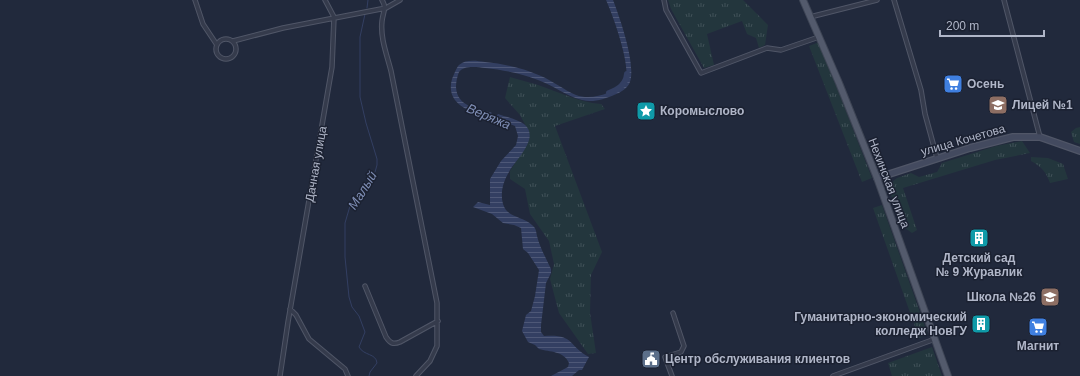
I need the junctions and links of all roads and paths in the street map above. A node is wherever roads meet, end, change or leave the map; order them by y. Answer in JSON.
{"nodes":[{"id":1,"x":195,"y":0,"type":"edge"},
{"id":2,"x":325,"y":0,"type":"edge"},
{"id":3,"x":382,"y":0,"type":"edge"},
{"id":4,"x":400,"y":0,"type":"edge"},
{"id":5,"x":664,"y":0,"type":"edge"},
{"id":6,"x":803,"y":0,"type":"edge"},
{"id":7,"x":877,"y":0,"type":"edge"},
{"id":8,"x":894,"y":0,"type":"edge"},
{"id":9,"x":1004,"y":0,"type":"edge"},
{"id":10,"x":386,"y":8,"type":"junction"},
{"id":11,"x":334,"y":17,"type":"junction"},
{"id":12,"x":810,"y":18,"type":"junction"},
{"id":13,"x":819,"y":37,"type":"junction"},
{"id":14,"x":233,"y":40,"type":"junction"},
{"id":15,"x":217,"y":45,"type":"junction"},
{"id":16,"x":1040,"y":137,"type":"junction"},
{"id":17,"x":1080,"y":151,"type":"edge"},
{"id":18,"x":937,"y":158,"type":"junction"},
{"id":19,"x":877,"y":178,"type":"junction"},
{"id":20,"x":365,"y":286,"type":"dead end"},
{"id":21,"x":290,"y":309,"type":"junction"},
{"id":22,"x":673,"y":313,"type":"dead end"},
{"id":23,"x":438,"y":321,"type":"junction"},
{"id":24,"x":935,"y":339,"type":"junction"},
{"id":25,"x":280,"y":376,"type":"edge"},
{"id":26,"x":348,"y":376,"type":"edge"},
{"id":27,"x":416,"y":376,"type":"edge"},
{"id":28,"x":672,"y":376,"type":"edge"},
{"id":29,"x":833,"y":376,"type":"edge"},
{"id":30,"x":948,"y":376,"type":"edge"}],
"edges":[{"from":1,"to":15,"type":"street"},
{"from":2,"to":11,"type":"street"},
{"from":3,"to":10,"type":"street"},
{"from":4,"to":10,"type":"street"},
{"from":5,"to":13,"type":"street"},
{"from":6,"to":12,"type":"main road","name":"Нехинская улица"},
{"from":7,"to":12,"type":"street"},
{"from":8,"to":18,"type":"street"},
{"from":9,"to":16,"type":"street"},
{"from":10,"to":11,"type":"street"},
{"from":10,"to":23,"type":"street"},
{"from":11,"to":14,"type":"street"},
{"from":11,"to":21,"type":"street","name":"Дачная улица"},
{"from":12,"to":13,"type":"main road","name":"Нехинская улица"},
{"from":13,"to":19,"type":"main road","name":"Нехинская улица"},
{"from":14,"to":15,"type":"street"},
{"from":14,"to":15,"type":"street"},
{"from":16,"to":17,"type":"main road","name":"улица Кочетова"},
{"from":16,"to":18,"type":"main road","name":"улица Кочетова"},
{"from":18,"to":19,"type":"main road","name":"улица Кочетова"},
{"from":19,"to":24,"type":"main road","name":"Нехинская улица"},
{"from":20,"to":23,"type":"street"},
{"from":21,"to":25,"type":"street","name":"Дачная улица"},
{"from":21,"to":26,"type":"street"},
{"from":22,"to":28,"type":"street"},
{"from":23,"to":27,"type":"street"},
{"from":24,"to":29,"type":"street"},
{"from":24,"to":30,"type":"main road","name":"Нехинская улица"}]}
